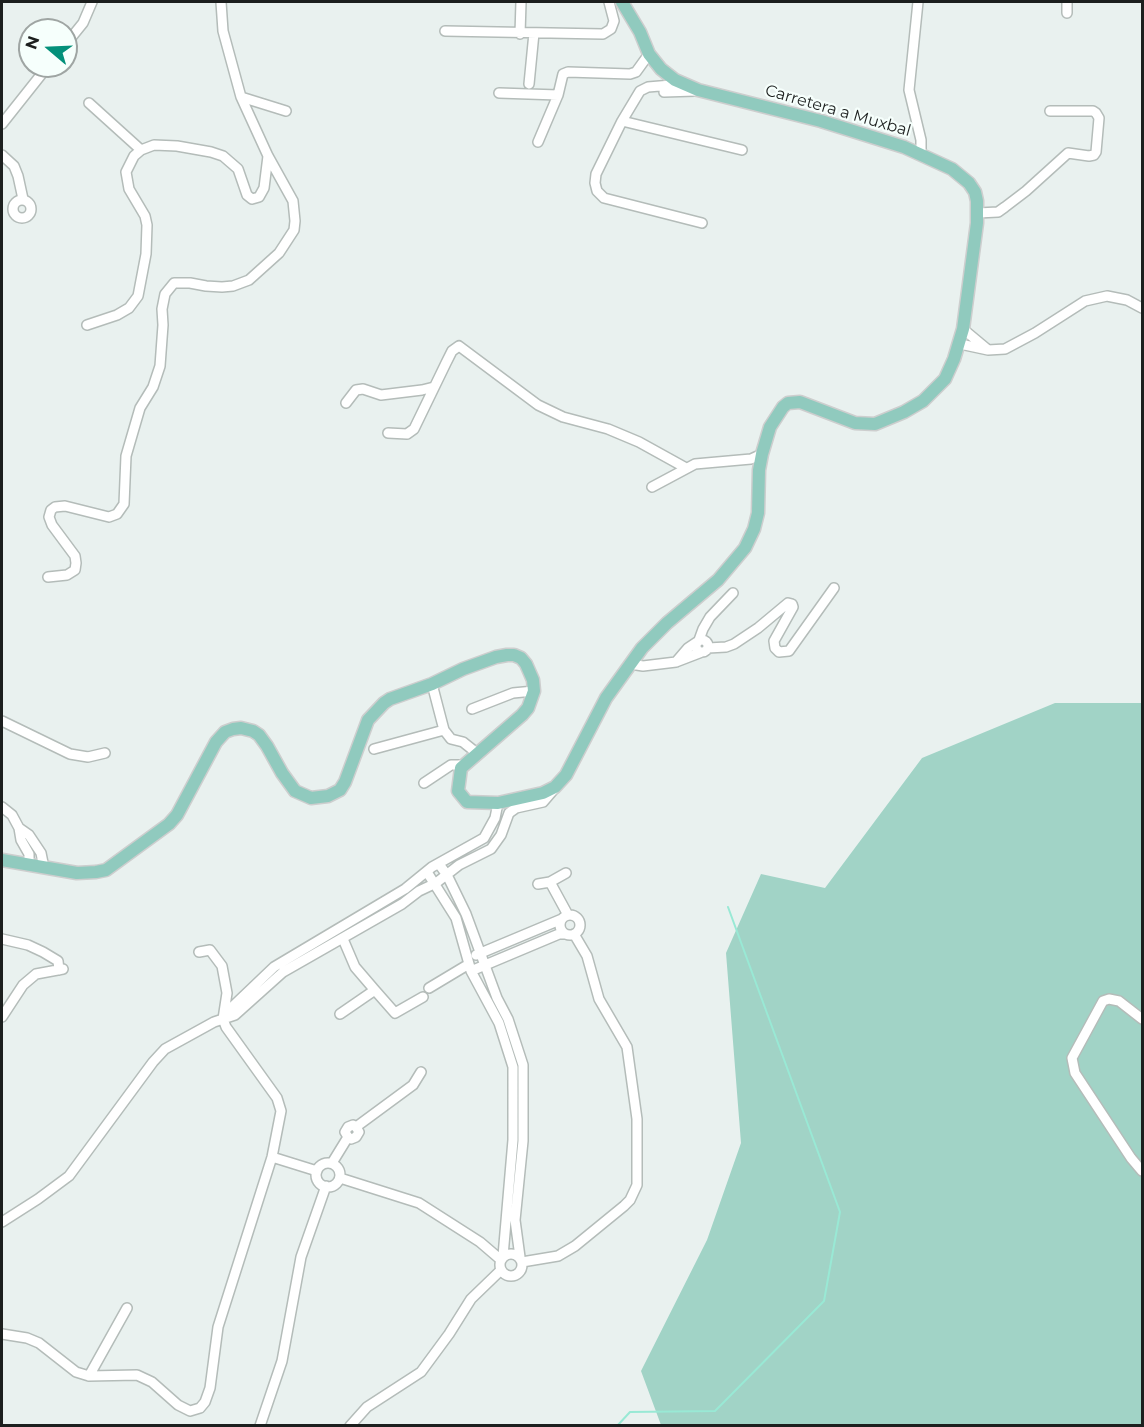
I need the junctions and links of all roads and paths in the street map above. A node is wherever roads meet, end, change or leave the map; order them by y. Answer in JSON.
{"nodes":[{"id":1,"x":92,"y":2,"type":"edge"},
{"id":2,"x":221,"y":2,"type":"edge"},
{"id":3,"x":521,"y":2,"type":"edge"},
{"id":4,"x":609,"y":2,"type":"edge"},
{"id":5,"x":622,"y":2,"type":"edge"},
{"id":6,"x":918,"y":2,"type":"edge"},
{"id":7,"x":1067,"y":2,"type":"edge"},
{"id":8,"x":1067,"y":13,"type":"dead end"},
{"id":9,"x":78,"y":29,"type":"edge"},
{"id":10,"x":445,"y":30,"type":"dead end"},
{"id":11,"x":534,"y":33,"type":"junction"},
{"id":12,"x":520,"y":34,"type":"junction"},
{"id":13,"x":649,"y":54,"type":"junction"},
{"id":14,"x":38,"y":78,"type":"edge"},
{"id":15,"x":529,"y":84,"type":"dead end"},
{"id":16,"x":683,"y":84,"type":"junction"},
{"id":17,"x":698,"y":90,"type":"junction"},
{"id":18,"x":499,"y":93,"type":"dead end"},
{"id":19,"x":558,"y":95,"type":"junction"},
{"id":20,"x":241,"y":96,"type":"junction"},
{"id":21,"x":635,"y":96,"type":"junction"},
{"id":22,"x":89,"y":103,"type":"dead end"},
{"id":23,"x":286,"y":111,"type":"dead end"},
{"id":24,"x":1050,"y":111,"type":"dead end"},
{"id":25,"x":622,"y":121,"type":"junction"},
{"id":26,"x":2,"y":124,"type":"edge"},
{"id":27,"x":538,"y":142,"type":"dead end"},
{"id":28,"x":141,"y":150,"type":"junction"},
{"id":29,"x":742,"y":150,"type":"dead end"},
{"id":30,"x":921,"y":153,"type":"junction"},
{"id":31,"x":2,"y":155,"type":"edge"},
{"id":32,"x":268,"y":156,"type":"junction"},
{"id":33,"x":23,"y":199,"type":"dead end"},
{"id":34,"x":978,"y":213,"type":"junction"},
{"id":35,"x":702,"y":223,"type":"dead end"},
{"id":36,"x":1143,"y":308,"type":"edge"},
{"id":37,"x":87,"y":325,"type":"dead end"},
{"id":38,"x":963,"y":329,"type":"junction"},
{"id":39,"x":960,"y":344,"type":"junction"},
{"id":40,"x":988,"y":350,"type":"junction"},
{"id":41,"x":434,"y":387,"type":"junction"},
{"id":42,"x":346,"y":403,"type":"dead end"},
{"id":43,"x":388,"y":433,"type":"dead end"},
{"id":44,"x":762,"y":454,"type":"junction"},
{"id":45,"x":686,"y":468,"type":"junction"},
{"id":46,"x":652,"y":487,"type":"dead end"},
{"id":47,"x":48,"y":577,"type":"dead end"},
{"id":48,"x":834,"y":588,"type":"dead end"},
{"id":49,"x":733,"y":594,"type":"dead end"},
{"id":50,"x":698,"y":641,"type":"junction"},
{"id":51,"x":705,"y":650,"type":"junction"},
{"id":52,"x":676,"y":662,"type":"junction"},
{"id":53,"x":630,"y":664,"type":"junction"},
{"id":54,"x":432,"y":684,"type":"junction"},
{"id":55,"x":534,"y":692,"type":"junction"},
{"id":56,"x":472,"y":709,"type":"dead end"},
{"id":57,"x":2,"y":721,"type":"edge"},
{"id":58,"x":444,"y":730,"type":"junction"},
{"id":59,"x":374,"y":749,"type":"dead end"},
{"id":60,"x":105,"y":753,"type":"dead end"},
{"id":61,"x":478,"y":754,"type":"junction"},
{"id":62,"x":464,"y":765,"type":"junction"},
{"id":63,"x":424,"y":783,"type":"dead end"},
{"id":64,"x":555,"y":788,"type":"junction"},
{"id":65,"x":498,"y":803,"type":"junction"},
{"id":66,"x":2,"y":807,"type":"edge"},
{"id":67,"x":19,"y":828,"type":"junction"},
{"id":68,"x":2,"y":860,"type":"edge"},
{"id":69,"x":439,"y":864,"type":"junction"},
{"id":70,"x":29,"y":865,"type":"junction"},
{"id":71,"x":44,"y":868,"type":"junction"},
{"id":72,"x":426,"y":872,"type":"junction"},
{"id":73,"x":566,"y":873,"type":"dead end"},
{"id":74,"x":447,"y":875,"type":"junction"},
{"id":75,"x":550,"y":882,"type":"junction"},
{"id":76,"x":436,"y":883,"type":"junction"},
{"id":77,"x":538,"y":884,"type":"dead end"},
{"id":78,"x":565,"y":917,"type":"junction"},
{"id":79,"x":569,"y":934,"type":"junction"},
{"id":80,"x":2,"y":939,"type":"edge"},
{"id":81,"x":343,"y":939,"type":"junction"},
{"id":82,"x":199,"y":952,"type":"dead end"},
{"id":83,"x":481,"y":954,"type":"junction"},
{"id":84,"x":469,"y":964,"type":"junction"},
{"id":85,"x":486,"y":967,"type":"junction"},
{"id":86,"x":373,"y":988,"type":"junction"},
{"id":87,"x":429,"y":988,"type":"dead end"},
{"id":88,"x":423,"y":997,"type":"dead end"},
{"id":89,"x":340,"y":1014,"type":"dead end"},
{"id":90,"x":2,"y":1017,"type":"edge"},
{"id":91,"x":223,"y":1019,"type":"junction"},
{"id":92,"x":1143,"y":1020,"type":"edge"},
{"id":93,"x":421,"y":1072,"type":"dead end"},
{"id":94,"x":272,"y":1157,"type":"junction"},
{"id":95,"x":332,"y":1163,"type":"junction"},
{"id":96,"x":317,"y":1171,"type":"junction"},
{"id":97,"x":1143,"y":1171,"type":"edge"},
{"id":98,"x":340,"y":1178,"type":"junction"},
{"id":99,"x":326,"y":1186,"type":"junction"},
{"id":100,"x":2,"y":1222,"type":"edge"},
{"id":101,"x":502,"y":1258,"type":"junction"},
{"id":102,"x":521,"y":1260,"type":"junction"},
{"id":103,"x":501,"y":1270,"type":"junction"},
{"id":104,"x":127,"y":1308,"type":"dead end"},
{"id":105,"x":2,"y":1334,"type":"edge"},
{"id":106,"x":89,"y":1376,"type":"junction"},
{"id":107,"x":260,"y":1425,"type":"edge"},
{"id":108,"x":350,"y":1425,"type":"edge"}],
"edges":[{"from":1,"to":9,"type":"street"},
{"from":2,"to":20,"type":"street"},
{"from":3,"to":12,"type":"street"},
{"from":4,"to":11,"type":"street"},
{"from":5,"to":13,"type":"main road","name":"Carretera a Muxbal"},
{"from":6,"to":30,"type":"street"},
{"from":7,"to":8,"type":"street"},
{"from":10,"to":12,"type":"street"},
{"from":11,"to":12,"type":"street"},
{"from":11,"to":15,"type":"street"},
{"from":13,"to":16,"type":"main road","name":"Carretera a Muxbal"},
{"from":13,"to":19,"type":"street"},
{"from":14,"to":26,"type":"street"},
{"from":16,"to":17,"type":"main road","name":"Carretera a Muxbal"},
{"from":16,"to":21,"type":"street"},
{"from":17,"to":21,"type":"street"},
{"from":17,"to":30,"type":"main road","name":"Carretera a Muxbal"},
{"from":18,"to":19,"type":"street"},
{"from":19,"to":27,"type":"street"},
{"from":20,"to":23,"type":"street"},
{"from":20,"to":32,"type":"street"},
{"from":21,"to":25,"type":"street"},
{"from":22,"to":28,"type":"street"},
{"from":24,"to":34,"type":"street"},
{"from":25,"to":29,"type":"street"},
{"from":25,"to":35,"type":"street"},
{"from":28,"to":32,"type":"street"},
{"from":28,"to":37,"type":"street"},
{"from":30,"to":34,"type":"main road","name":"Carretera a Muxbal"},
{"from":31,"to":33,"type":"street"},
{"from":32,"to":47,"type":"street"},
{"from":34,"to":38,"type":"main road","name":"Carretera a Muxbal"},
{"from":36,"to":40,"type":"street"},
{"from":38,"to":39,"type":"main road","name":"Carretera a Muxbal"},
{"from":38,"to":40,"type":"street"},
{"from":39,"to":40,"type":"street"},
{"from":39,"to":44,"type":"main road","name":"Carretera a Muxbal"},
{"from":41,"to":42,"type":"street"},
{"from":41,"to":43,"type":"street"},
{"from":41,"to":45,"type":"street"},
{"from":44,"to":45,"type":"street"},
{"from":44,"to":53,"type":"main road","name":"Carretera a Muxbal"},
{"from":45,"to":46,"type":"street"},
{"from":48,"to":51,"type":"street"},
{"from":49,"to":50,"type":"street"},
{"from":50,"to":51,"type":"street"},
{"from":50,"to":52,"type":"street"},
{"from":51,"to":52,"type":"street"},
{"from":52,"to":53,"type":"street"},
{"from":53,"to":64,"type":"main road","name":"Carretera a Muxbal"},
{"from":54,"to":55,"type":"main road"},
{"from":54,"to":58,"type":"street"},
{"from":54,"to":71,"type":"main road"},
{"from":55,"to":56,"type":"street"},
{"from":55,"to":61,"type":"main road"},
{"from":57,"to":60,"type":"street"},
{"from":58,"to":59,"type":"street"},
{"from":58,"to":61,"type":"street"},
{"from":61,"to":62,"type":"main road"},
{"from":62,"to":63,"type":"street"},
{"from":62,"to":65,"type":"main road"},
{"from":64,"to":65,"type":"main road"},
{"from":64,"to":74,"type":"street"},
{"from":65,"to":69,"type":"street"},
{"from":66,"to":67,"type":"street"},
{"from":67,"to":70,"type":"street"},
{"from":67,"to":71,"type":"street"},
{"from":68,"to":70,"type":"main road"},
{"from":69,"to":72,"type":"street"},
{"from":69,"to":74,"type":"street"},
{"from":70,"to":71,"type":"main road"},
{"from":72,"to":76,"type":"street"},
{"from":72,"to":91,"type":"street"},
{"from":73,"to":75,"type":"street"},
{"from":74,"to":76,"type":"street"},
{"from":74,"to":83,"type":"street"},
{"from":75,"to":77,"type":"street"},
{"from":75,"to":78,"type":"street"},
{"from":76,"to":81,"type":"street"},
{"from":76,"to":84,"type":"street"},
{"from":78,"to":79,"type":"street"},
{"from":78,"to":79,"type":"street"},
{"from":78,"to":83,"type":"street"},
{"from":79,"to":85,"type":"street"},
{"from":79,"to":102,"type":"street"},
{"from":80,"to":90,"type":"street"},
{"from":81,"to":86,"type":"street"},
{"from":81,"to":91,"type":"street"},
{"from":82,"to":91,"type":"street"},
{"from":83,"to":84,"type":"street"},
{"from":83,"to":85,"type":"street"},
{"from":84,"to":85,"type":"street"},
{"from":84,"to":87,"type":"street"},
{"from":84,"to":101,"type":"street"},
{"from":85,"to":102,"type":"street"},
{"from":86,"to":88,"type":"street"},
{"from":86,"to":89,"type":"street"},
{"from":91,"to":94,"type":"street"},
{"from":91,"to":100,"type":"street"},
{"from":92,"to":97,"type":"street"},
{"from":93,"to":95,"type":"street"},
{"from":94,"to":96,"type":"street"},
{"from":94,"to":106,"type":"street"},
{"from":95,"to":96,"type":"street"},
{"from":95,"to":98,"type":"street"},
{"from":96,"to":99,"type":"street"},
{"from":98,"to":99,"type":"street"},
{"from":98,"to":101,"type":"street"},
{"from":99,"to":107,"type":"street"},
{"from":101,"to":102,"type":"street"},
{"from":101,"to":103,"type":"street"},
{"from":102,"to":103,"type":"street"},
{"from":103,"to":108,"type":"street"},
{"from":104,"to":106,"type":"street"},
{"from":105,"to":106,"type":"street"}]}
